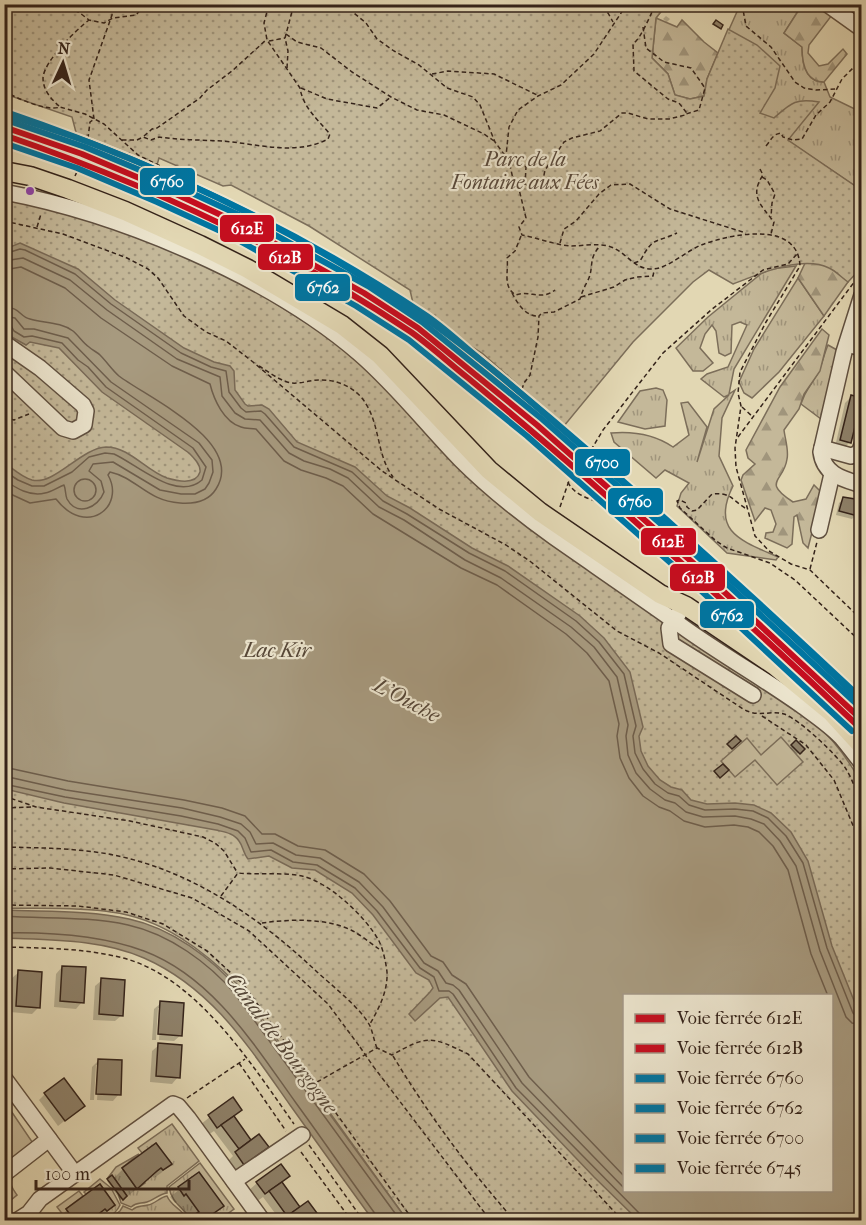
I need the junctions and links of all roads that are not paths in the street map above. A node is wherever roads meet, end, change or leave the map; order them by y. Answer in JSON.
{"nodes":[{"id":1,"x":827,"y":4,"type":"edge"},
{"id":2,"x":861,"y":29,"type":"edge"},
{"id":3,"x":4,"y":171,"type":"edge"},
{"id":4,"x":4,"y":181,"type":"edge"},
{"id":5,"x":4,"y":192,"type":"edge"},
{"id":6,"x":162,"y":228,"type":"junction"},
{"id":7,"x":861,"y":295,"type":"edge"},
{"id":8,"x":4,"y":343,"type":"edge"},
{"id":9,"x":854,"y":346,"type":"edge"},
{"id":10,"x":4,"y":372,"type":"edge"},
{"id":11,"x":861,"y":445,"type":"edge"},
{"id":12,"x":822,"y":448,"type":"junction"},
{"id":13,"x":832,"y":474,"type":"junction"},
{"id":14,"x":861,"y":485,"type":"edge"},
{"id":15,"x":819,"y":530,"type":"road end"},
{"id":16,"x":681,"y":614,"type":"junction"},
{"id":17,"x":753,"y":695,"type":"dead end"},
{"id":18,"x":861,"y":746,"type":"edge"},
{"id":19,"x":861,"y":763,"type":"edge"},
{"id":20,"x":4,"y":1078,"type":"edge"},
{"id":21,"x":302,"y":1135,"type":"dead end"},
{"id":22,"x":49,"y":1139,"type":"junction"},
{"id":23,"x":4,"y":1174,"type":"edge"},
{"id":24,"x":75,"y":1174,"type":"junction"},
{"id":25,"x":234,"y":1181,"type":"junction"},
{"id":26,"x":30,"y":1218,"type":"edge"},
{"id":27,"x":262,"y":1221,"type":"edge"}],
"edges":[{"from":1,"to":2,"type":"street"},
{"from":3,"to":6,"type":"main road"},
{"from":4,"to":6,"type":"main road"},
{"from":5,"to":16,"type":"street"},
{"from":6,"to":16,"type":"main road"},
{"from":7,"to":9,"type":"street"},
{"from":8,"to":10,"type":"street"},
{"from":9,"to":12,"type":"street"},
{"from":11,"to":12,"type":"street"},
{"from":12,"to":13,"type":"street"},
{"from":13,"to":14,"type":"street"},
{"from":13,"to":15,"type":"street"},
{"from":16,"to":17,"type":"street"},
{"from":16,"to":18,"type":"main road"},
{"from":16,"to":19,"type":"street"},
{"from":20,"to":22,"type":"street"},
{"from":21,"to":25,"type":"street"},
{"from":22,"to":23,"type":"street"},
{"from":22,"to":24,"type":"street"},
{"from":24,"to":25,"type":"street"},
{"from":24,"to":26,"type":"street"},
{"from":25,"to":27,"type":"street"}]}
